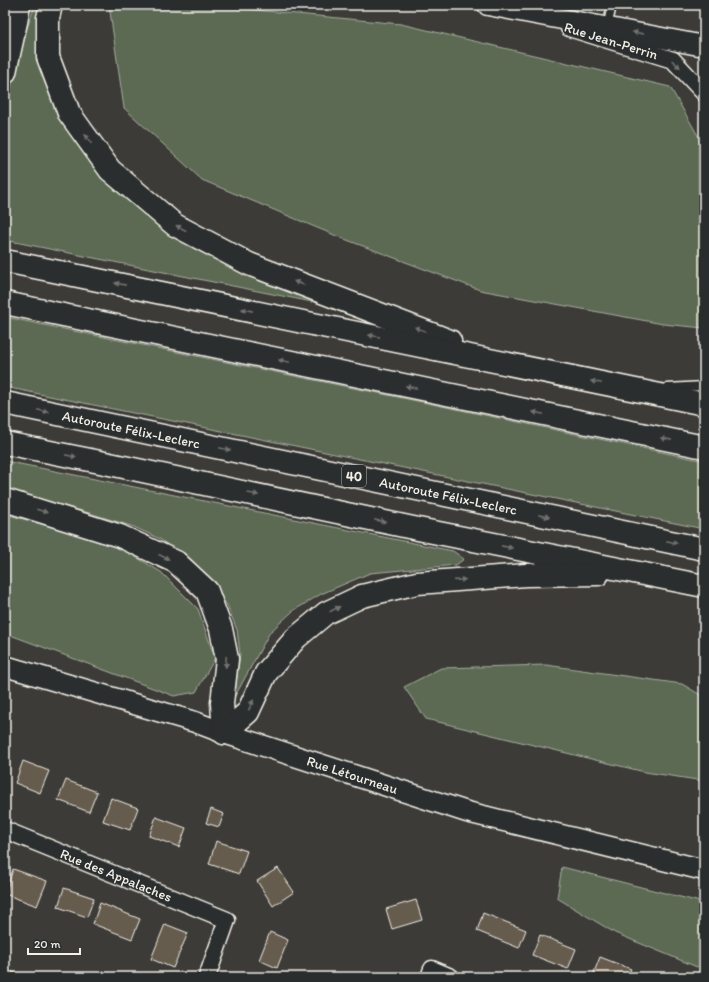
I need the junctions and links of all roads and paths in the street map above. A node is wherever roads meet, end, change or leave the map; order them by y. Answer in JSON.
{"nodes":[{"id":1,"x":19,"y":5,"type":"edge"},
{"id":2,"x":51,"y":5,"type":"edge"},
{"id":3,"x":612,"y":5,"type":"edge"},
{"id":4,"x":497,"y":7,"type":"edge"},
{"id":5,"x":607,"y":28,"type":"junction"},
{"id":6,"x":704,"y":46,"type":"edge"},
{"id":7,"x":5,"y":72,"type":"edge"},
{"id":8,"x":704,"y":93,"type":"edge"},
{"id":9,"x":5,"y":261,"type":"edge"},
{"id":10,"x":5,"y":304,"type":"edge"},
{"id":11,"x":509,"y":363,"type":"junction"},
{"id":12,"x":704,"y":386,"type":"edge"},
{"id":13,"x":634,"y":390,"type":"junction"},
{"id":14,"x":5,"y":403,"type":"edge"},
{"id":15,"x":704,"y":404,"type":"edge"},
{"id":16,"x":5,"y":443,"type":"edge"},
{"id":17,"x":704,"y":447,"type":"edge"},
{"id":18,"x":5,"y":500,"type":"edge"},
{"id":19,"x":704,"y":549,"type":"edge"},
{"id":20,"x":639,"y":573,"type":"junction"},
{"id":21,"x":704,"y":586,"type":"edge"},
{"id":22,"x":5,"y":666,"type":"edge"},
{"id":23,"x":224,"y":733,"type":"junction"},
{"id":24,"x":5,"y":830,"type":"edge"},
{"id":25,"x":704,"y":870,"type":"edge"},
{"id":26,"x":430,"y":973,"type":"edge"},
{"id":27,"x":207,"y":977,"type":"edge"},
{"id":28,"x":452,"y":977,"type":"edge"}],
"edges":[{"from":1,"to":7,"type":"highway"},
{"from":11,"to":2,"type":"highway","one_way":true},
{"from":3,"to":5,"type":"lane"},
{"from":4,"to":5,"type":"street","name":"Rue Jean-Perrin"},
{"from":4,"to":8,"type":"street","name":"Rue Jean-Perrin","one_way":true},
{"from":6,"to":5,"type":"street","name":"Rue Jean-Perrin","one_way":true},
{"from":11,"to":9,"type":"highway","one_way":true},
{"from":17,"to":10,"type":"highway","one_way":true},
{"from":13,"to":11,"type":"highway","one_way":true},
{"from":12,"to":13,"type":"lane"},
{"from":13,"to":15,"type":"highway"},
{"from":14,"to":19,"type":"highway","name":"Autoroute Félix-Leclerc","number":"40","one_way":true},
{"from":16,"to":20,"type":"highway","one_way":true},
{"from":18,"to":23,"type":"highway","one_way":true},
{"from":20,"to":21,"type":"highway"},
{"from":23,"to":20,"type":"highway","one_way":true},
{"from":22,"to":23,"type":"street","name":"Rue Létourneau"},
{"from":23,"to":25,"type":"street","name":"Rue Létourneau"},
{"from":24,"to":27,"type":"street","name":"Rue des Appalaches"},
{"from":26,"to":28,"type":"street"}]}
